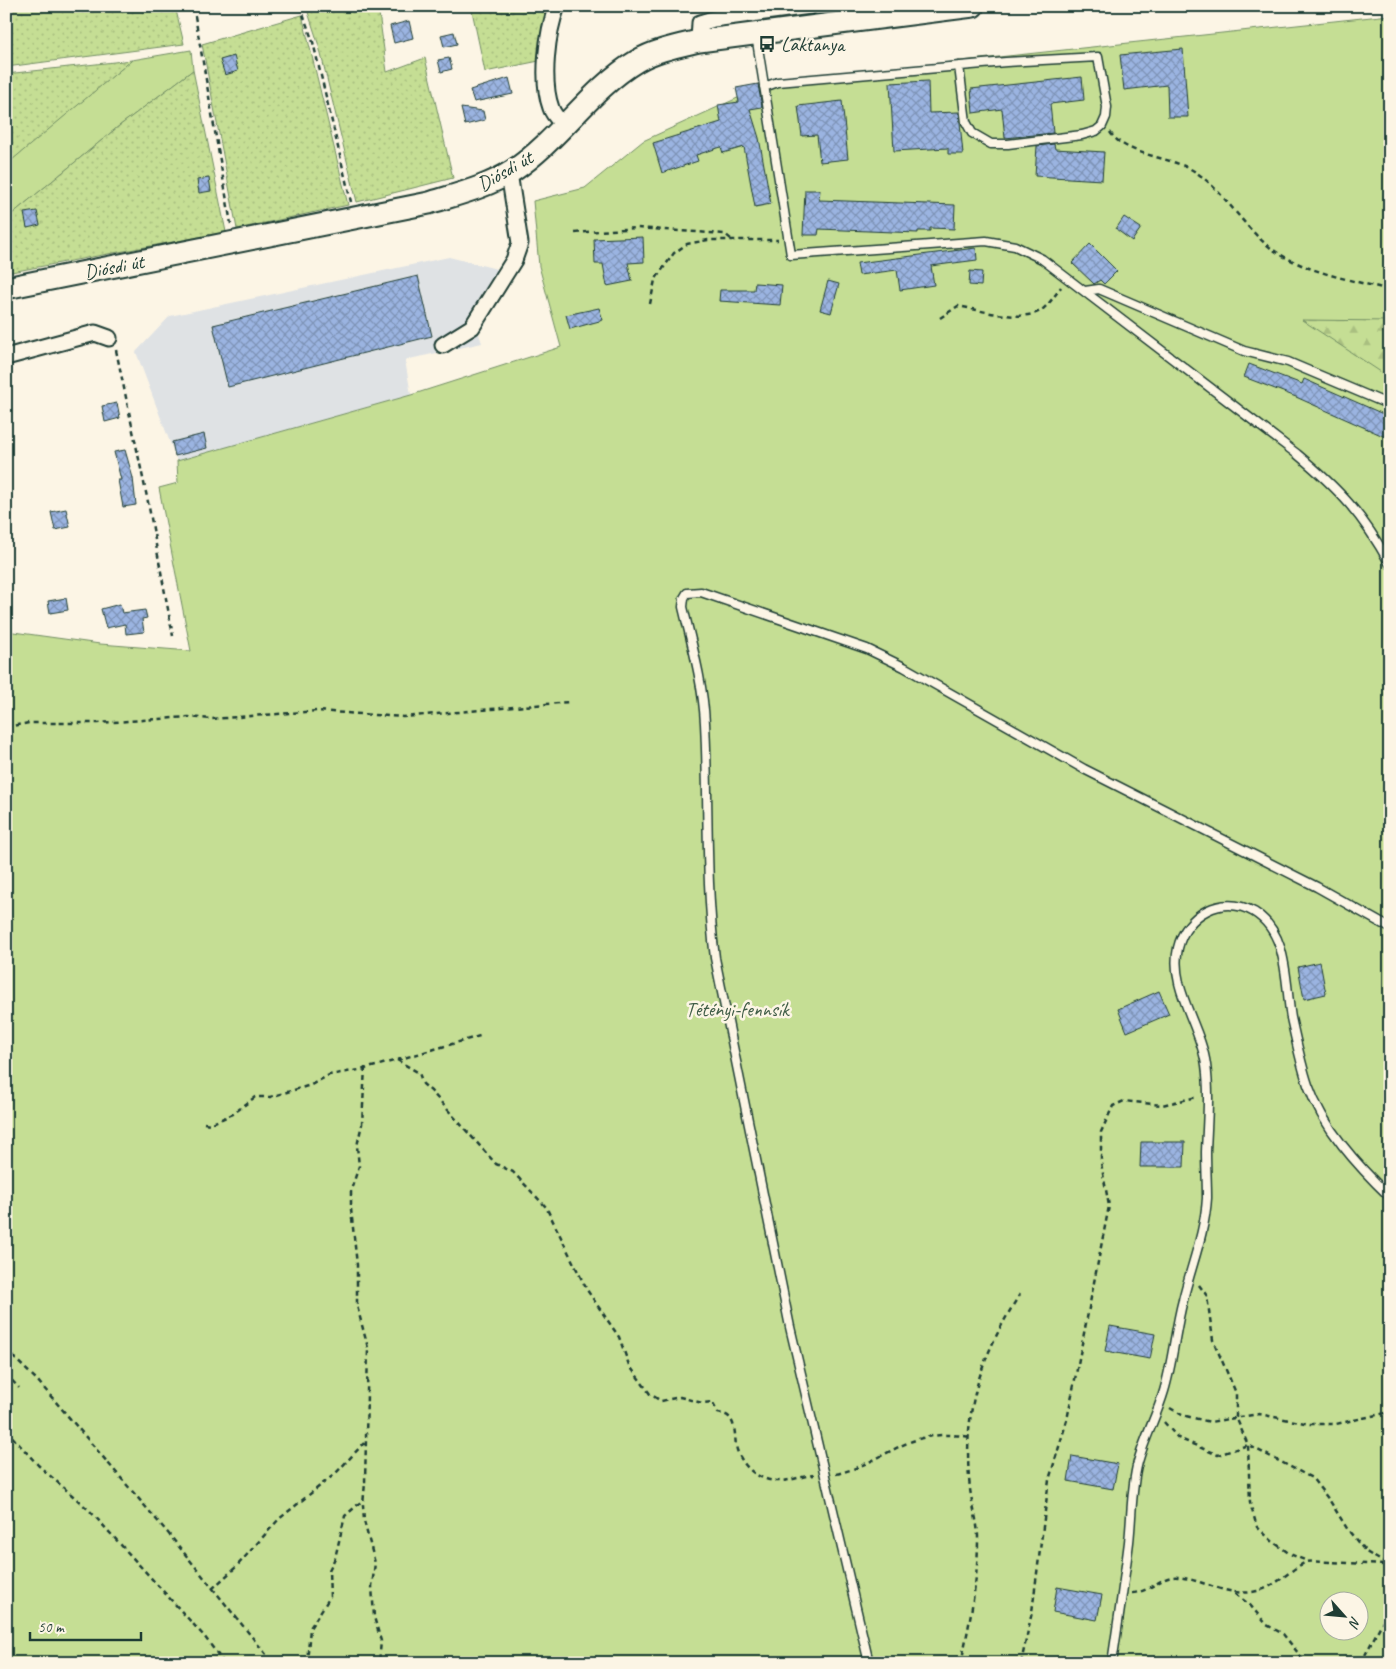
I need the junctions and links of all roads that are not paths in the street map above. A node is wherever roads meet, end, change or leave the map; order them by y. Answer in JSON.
{"nodes":[{"id":1,"x":557,"y":6,"type":"edge"},
{"id":2,"x":810,"y":6,"type":"edge"},
{"id":3,"x":973,"y":6,"type":"edge"},
{"id":4,"x":756,"y":33,"type":"junction"},
{"id":5,"x":699,"y":40,"type":"junction"},
{"id":6,"x":959,"y":66,"type":"junction"},
{"id":7,"x":764,"y":87,"type":"junction"},
{"id":8,"x":564,"y":127,"type":"junction"},
{"id":9,"x":509,"y":173,"type":"junction"},
{"id":10,"x":6,"y":288,"type":"edge"},
{"id":11,"x":1086,"y":291,"type":"junction"},
{"id":12,"x":109,"y":338,"type":"road end"},
{"id":13,"x":444,"y":345,"type":"dead end"},
{"id":14,"x":6,"y":357,"type":"edge"},
{"id":15,"x":1390,"y":404,"type":"edge"},
{"id":16,"x":1390,"y":564,"type":"edge"},
{"id":17,"x":1390,"y":928,"type":"edge"},
{"id":18,"x":1390,"y":1197,"type":"edge"},
{"id":19,"x":869,"y":1663,"type":"edge"},
{"id":20,"x":1112,"y":1663,"type":"edge"}],
"edges":[{"from":1,"to":8,"type":"street"},
{"from":2,"to":5,"type":"street"},
{"from":3,"to":4,"type":"main road","name":"Diósdi út"},
{"from":4,"to":5,"type":"main road","name":"Diósdi út"},
{"from":4,"to":7,"type":"lane"},
{"from":5,"to":8,"type":"main road","name":"Diósdi út"},
{"from":6,"to":6,"type":"lane"},
{"from":6,"to":7,"type":"lane"},
{"from":7,"to":11,"type":"lane"},
{"from":8,"to":9,"type":"main road","name":"Diósdi út"},
{"from":9,"to":10,"type":"main road","name":"Diósdi út"},
{"from":9,"to":13,"type":"street"},
{"from":11,"to":15,"type":"lane"},
{"from":11,"to":16,"type":"lane"},
{"from":12,"to":14,"type":"street"},
{"from":17,"to":19,"type":"lane"},
{"from":18,"to":20,"type":"lane"}]}
